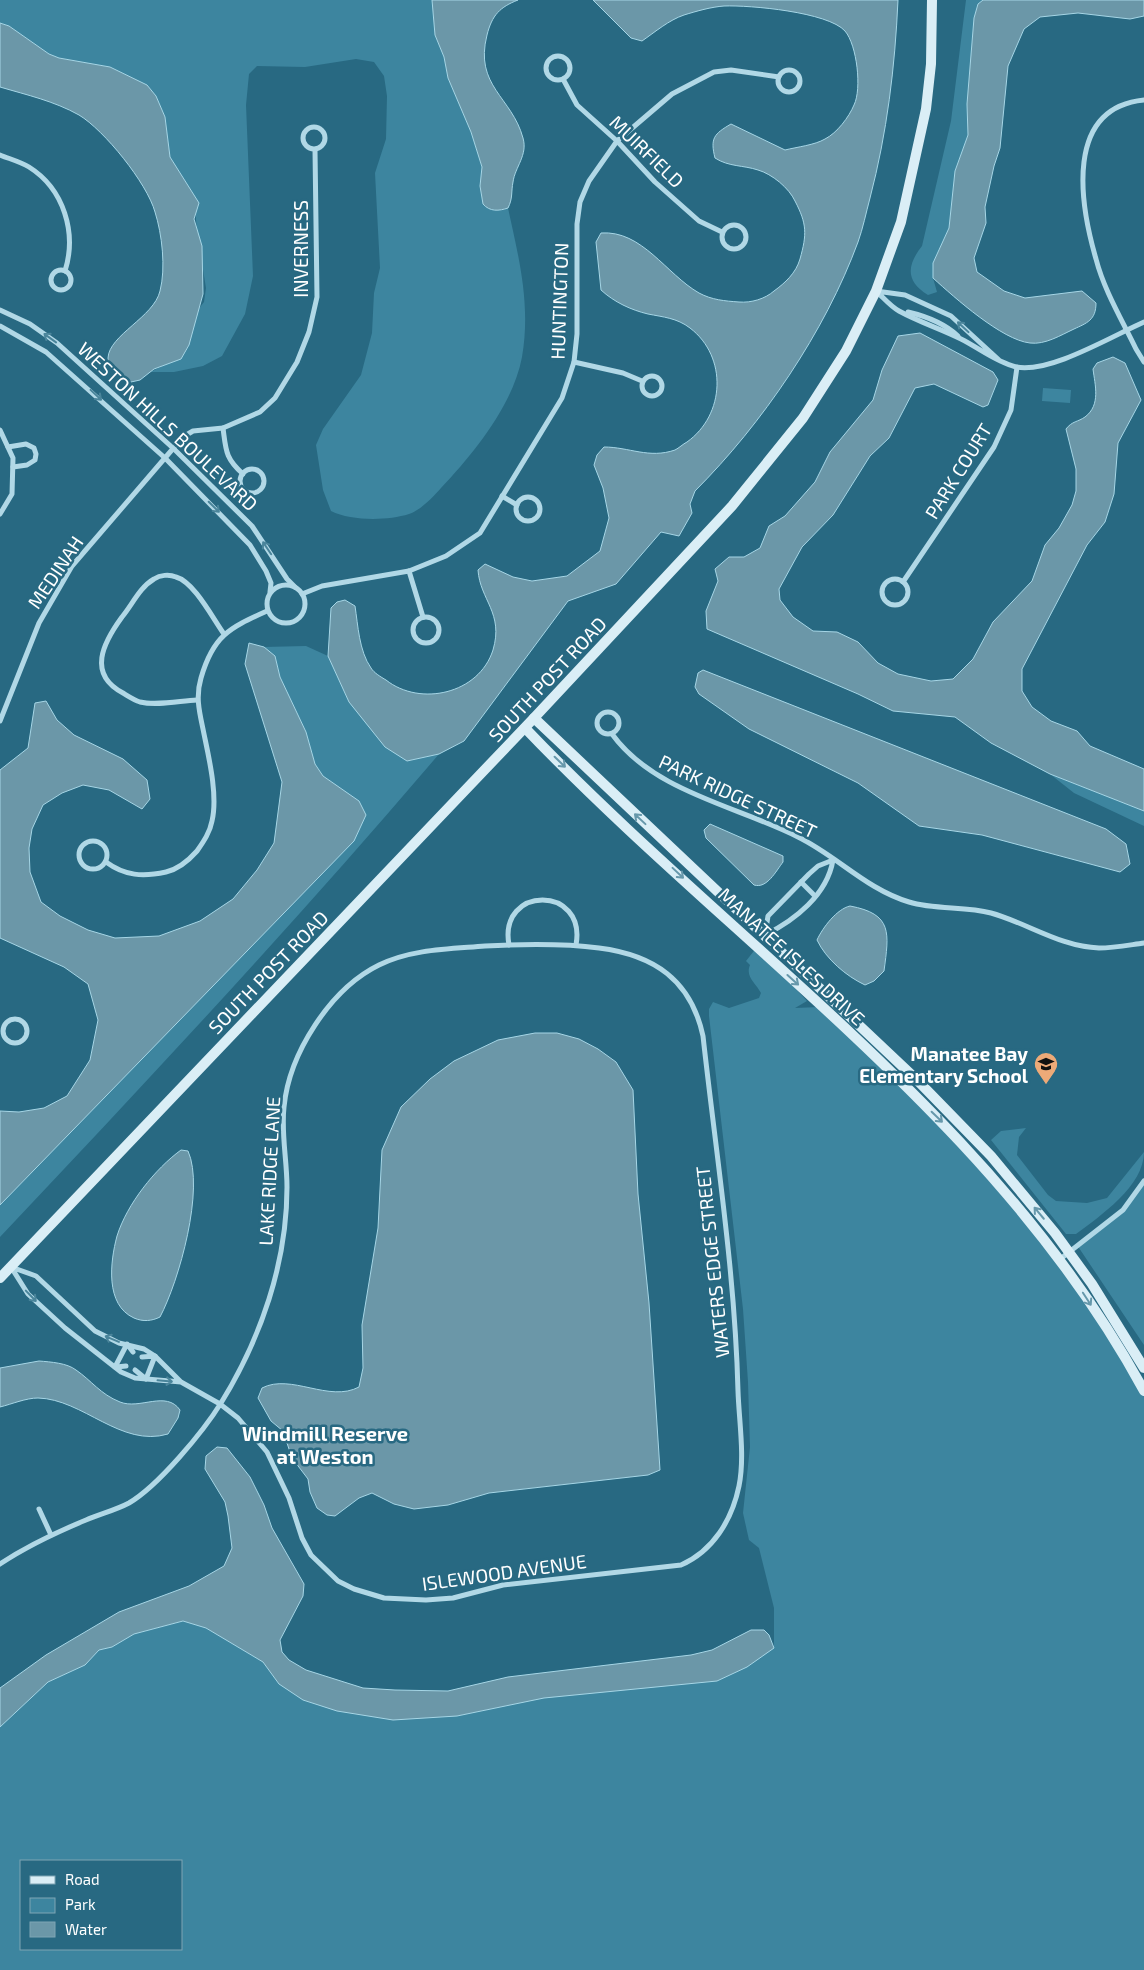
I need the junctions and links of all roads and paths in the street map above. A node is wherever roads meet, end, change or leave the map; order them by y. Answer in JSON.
{"nodes":[{"id":1,"x":932,"y":0,"type":"edge"},
{"id":2,"x":779,"y":77,"type":"junction"},
{"id":3,"x":563,"y":79,"type":"junction"},
{"id":4,"x":1144,"y":100,"type":"edge"},
{"id":5,"x":617,"y":141,"type":"junction"},
{"id":6,"x":314,"y":150,"type":"junction"},
{"id":7,"x":0,"y":156,"type":"edge"},
{"id":8,"x":722,"y":232,"type":"junction"},
{"id":9,"x":64,"y":271,"type":"junction"},
{"id":10,"x":876,"y":291,"type":"junction"},
{"id":11,"x":0,"y":310,"type":"edge"},
{"id":12,"x":1144,"y":322,"type":"edge"},
{"id":13,"x":0,"y":326,"type":"edge"},
{"id":14,"x":1127,"y":330,"type":"junction"},
{"id":15,"x":999,"y":360,"type":"junction"},
{"id":16,"x":574,"y":362,"type":"junction"},
{"id":17,"x":1144,"y":362,"type":"edge"},
{"id":18,"x":1017,"y":367,"type":"junction"},
{"id":19,"x":642,"y":381,"type":"junction"},
{"id":20,"x":223,"y":428,"type":"junction"},
{"id":21,"x":0,"y":430,"type":"edge"},
{"id":22,"x":8,"y":447,"type":"junction"},
{"id":23,"x":174,"y":449,"type":"junction"},
{"id":24,"x":165,"y":458,"type":"junction"},
{"id":25,"x":13,"y":467,"type":"junction"},
{"id":26,"x":243,"y":474,"type":"junction"},
{"id":27,"x":502,"y":496,"type":"junction"},
{"id":28,"x":517,"y":505,"type":"junction"},
{"id":29,"x":0,"y":514,"type":"edge"},
{"id":30,"x":409,"y":571,"type":"junction"},
{"id":31,"x":903,"y":582,"type":"junction"},
{"id":32,"x":295,"y":587,"type":"junction"},
{"id":33,"x":270,"y":592,"type":"junction"},
{"id":34,"x":302,"y":594,"type":"junction"},
{"id":35,"x":267,"y":611,"type":"junction"},
{"id":36,"x":423,"y":617,"type":"junction"},
{"id":37,"x":224,"y":634,"type":"junction"},
{"id":38,"x":197,"y":700,"type":"junction"},
{"id":39,"x":534,"y":718,"type":"junction"},
{"id":40,"x":0,"y":721,"type":"edge"},
{"id":41,"x":525,"y":728,"type":"junction"},
{"id":42,"x":612,"y":734,"type":"junction"},
{"id":43,"x":834,"y":860,"type":"junction"},
{"id":44,"x":106,"y":862,"type":"junction"},
{"id":45,"x":801,"y":882,"type":"junction"},
{"id":46,"x":816,"y":896,"type":"junction"},
{"id":47,"x":765,"y":935,"type":"junction"},
{"id":48,"x":1144,"y":943,"type":"edge"},
{"id":49,"x":509,"y":945,"type":"junction"},
{"id":50,"x":576,"y":945,"type":"junction"},
{"id":51,"x":757,"y":947,"type":"junction"},
{"id":52,"x":690,"y":999,"type":"joint"},
{"id":53,"x":2,"y":1024,"type":"edge"},
{"id":54,"x":910,"y":1074,"type":"junction"},
{"id":55,"x":902,"y":1084,"type":"junction"},
{"id":56,"x":1144,"y":1181,"type":"edge"},
{"id":57,"x":1069,"y":1252,"type":"junction"},
{"id":58,"x":1059,"y":1260,"type":"junction"},
{"id":59,"x":10,"y":1267,"type":"junction"},
{"id":60,"x":0,"y":1278,"type":"edge"},
{"id":61,"x":127,"y":1344,"type":"junction"},
{"id":62,"x":132,"y":1352,"type":"dead end"},
{"id":63,"x":155,"y":1356,"type":"junction"},
{"id":64,"x":142,"y":1357,"type":"dead end"},
{"id":65,"x":126,"y":1366,"type":"dead end"},
{"id":66,"x":115,"y":1367,"type":"junction"},
{"id":67,"x":1144,"y":1368,"type":"edge"},
{"id":68,"x":135,"y":1370,"type":"dead end"},
{"id":69,"x":146,"y":1379,"type":"junction"},
{"id":70,"x":181,"y":1382,"type":"junction"},
{"id":71,"x":1144,"y":1391,"type":"edge"},
{"id":72,"x":220,"y":1404,"type":"junction"},
{"id":73,"x":40,"y":1509,"type":"dead end"},
{"id":74,"x":725,"y":1523,"type":"joint"},
{"id":75,"x":51,"y":1535,"type":"junction"},
{"id":76,"x":0,"y":1564,"type":"edge"}],
"edges":[{"from":1,"to":10,"type":"street","name":"SOUTH POST ROAD"},
{"from":2,"to":2,"type":"street","name":"HUNTINGTON"},
{"from":2,"to":5,"type":"street","name":"HUNTINGTON"},
{"from":3,"to":3,"type":"street","name":"MUIRFIELD"},
{"from":3,"to":5,"type":"street","name":"MUIRFIELD"},
{"from":4,"to":14,"type":"street"},
{"from":5,"to":8,"type":"street","name":"MUIRFIELD"},
{"from":5,"to":16,"type":"street","name":"HUNTINGTON"},
{"from":6,"to":6,"type":"street","name":"INVERNESS"},
{"from":6,"to":20,"type":"street","name":"INVERNESS"},
{"from":7,"to":9,"type":"street"},
{"from":8,"to":8,"type":"street","name":"MUIRFIELD"},
{"from":9,"to":9,"type":"street"},
{"from":10,"to":15,"type":"street"},
{"from":15,"to":10,"type":"street","one_way":true},
{"from":10,"to":39,"type":"street","name":"SOUTH POST ROAD"},
{"from":23,"to":11,"type":"street","name":"WESTON HILLS BOULEVARD","one_way":true},
{"from":12,"to":14,"type":"street"},
{"from":13,"to":24,"type":"street","name":"WESTON HILLS BOULEVARD","one_way":true},
{"from":14,"to":17,"type":"street"},
{"from":14,"to":18,"type":"street"},
{"from":15,"to":18,"type":"street"},
{"from":16,"to":19,"type":"street"},
{"from":16,"to":27,"type":"street","name":"HUNTINGTON"},
{"from":18,"to":31,"type":"street","name":"PARK COURT"},
{"from":19,"to":19,"type":"street"},
{"from":20,"to":23,"type":"street","name":"INVERNESS"},
{"from":20,"to":26,"type":"street"},
{"from":21,"to":22,"type":"street"},
{"from":22,"to":25,"type":"street"},
{"from":22,"to":25,"type":"street"},
{"from":23,"to":24,"type":"street","name":"INVERNESS"},
{"from":32,"to":23,"type":"street","name":"WESTON HILLS BOULEVARD","one_way":true},
{"from":24,"to":33,"type":"street","name":"WESTON HILLS BOULEVARD","one_way":true},
{"from":24,"to":40,"type":"street","name":"MEDINAH"},
{"from":25,"to":29,"type":"street"},
{"from":26,"to":26,"type":"street"},
{"from":27,"to":28,"type":"street"},
{"from":27,"to":30,"type":"street","name":"HUNTINGTON"},
{"from":28,"to":28,"type":"street"},
{"from":30,"to":34,"type":"street","name":"HUNTINGTON"},
{"from":30,"to":36,"type":"street"},
{"from":31,"to":31,"type":"street","name":"PARK COURT"},
{"from":32,"to":33,"type":"street"},
{"from":32,"to":34,"type":"street"},
{"from":33,"to":35,"type":"street"},
{"from":34,"to":35,"type":"street"},
{"from":35,"to":37,"type":"street"},
{"from":36,"to":36,"type":"street"},
{"from":37,"to":38,"type":"street"},
{"from":37,"to":38,"type":"street"},
{"from":38,"to":44,"type":"street"},
{"from":39,"to":41,"type":"street","name":"SOUTH POST ROAD"},
{"from":47,"to":39,"type":"street","name":"MANATEE ISLES DRIVE","one_way":true},
{"from":41,"to":51,"type":"street","name":"MANATEE ISLES DRIVE","one_way":true},
{"from":41,"to":59,"type":"street","name":"SOUTH POST ROAD"},
{"from":42,"to":42,"type":"street","name":"PARK RIDGE STREET"},
{"from":42,"to":43,"type":"street","name":"PARK RIDGE STREET"},
{"from":43,"to":45,"type":"street","name":"PARK RIDGE STREET"},
{"from":43,"to":46,"type":"street"},
{"from":43,"to":48,"type":"street","name":"PARK RIDGE STREET"},
{"from":44,"to":44,"type":"street"},
{"from":45,"to":46,"type":"street"},
{"from":45,"to":47,"type":"street","name":"PARK RIDGE STREET"},
{"from":46,"to":47,"type":"street"},
{"from":47,"to":51,"type":"street"},
{"from":47,"to":54,"type":"street","name":"MANATEE ISLES DRIVE"},
{"from":49,"to":50,"type":"street","name":"LAKE RIDGE LANE"},
{"from":49,"to":50,"type":"street"},
{"from":49,"to":72,"type":"street","name":"LAKE RIDGE LANE"},
{"from":50,"to":52,"type":"street","name":"LAKE RIDGE LANE"},
{"from":51,"to":55,"type":"street","name":"MANATEE ISLES DRIVE","one_way":true},
{"from":52,"to":74,"type":"street","name":"WATERS EDGE STREET"},
{"from":53,"to":53,"type":"street"},
{"from":54,"to":55,"type":"street"},
{"from":57,"to":54,"type":"street","name":"MANATEE ISLES DRIVE","one_way":true},
{"from":55,"to":58,"type":"street","name":"MANATEE ISLES DRIVE","one_way":true},
{"from":56,"to":57,"type":"street"},
{"from":57,"to":58,"type":"street"},
{"from":57,"to":67,"type":"street","name":"MANATEE ISLES DRIVE"},
{"from":58,"to":71,"type":"street","name":"MANATEE ISLES DRIVE","one_way":true},
{"from":59,"to":60,"type":"street","name":"SOUTH POST ROAD"},
{"from":61,"to":59,"type":"street","one_way":true},
{"from":59,"to":66,"type":"street","one_way":true},
{"from":61,"to":62,"type":"street"},
{"from":61,"to":63,"type":"street"},
{"from":61,"to":66,"type":"street"},
{"from":63,"to":64,"type":"street"},
{"from":63,"to":69,"type":"street"},
{"from":63,"to":70,"type":"street"},
{"from":65,"to":66,"type":"street"},
{"from":66,"to":69,"type":"street"},
{"from":68,"to":69,"type":"street"},
{"from":69,"to":70,"type":"street","one_way":true},
{"from":70,"to":72,"type":"street","name":"ISLEWOOD AVENUE"},
{"from":72,"to":74,"type":"street","name":"ISLEWOOD AVENUE"},
{"from":72,"to":75,"type":"street","name":"LAKE RIDGE LANE"},
{"from":73,"to":75,"type":"street"},
{"from":75,"to":76,"type":"street","name":"LAKE RIDGE LANE"}]}
